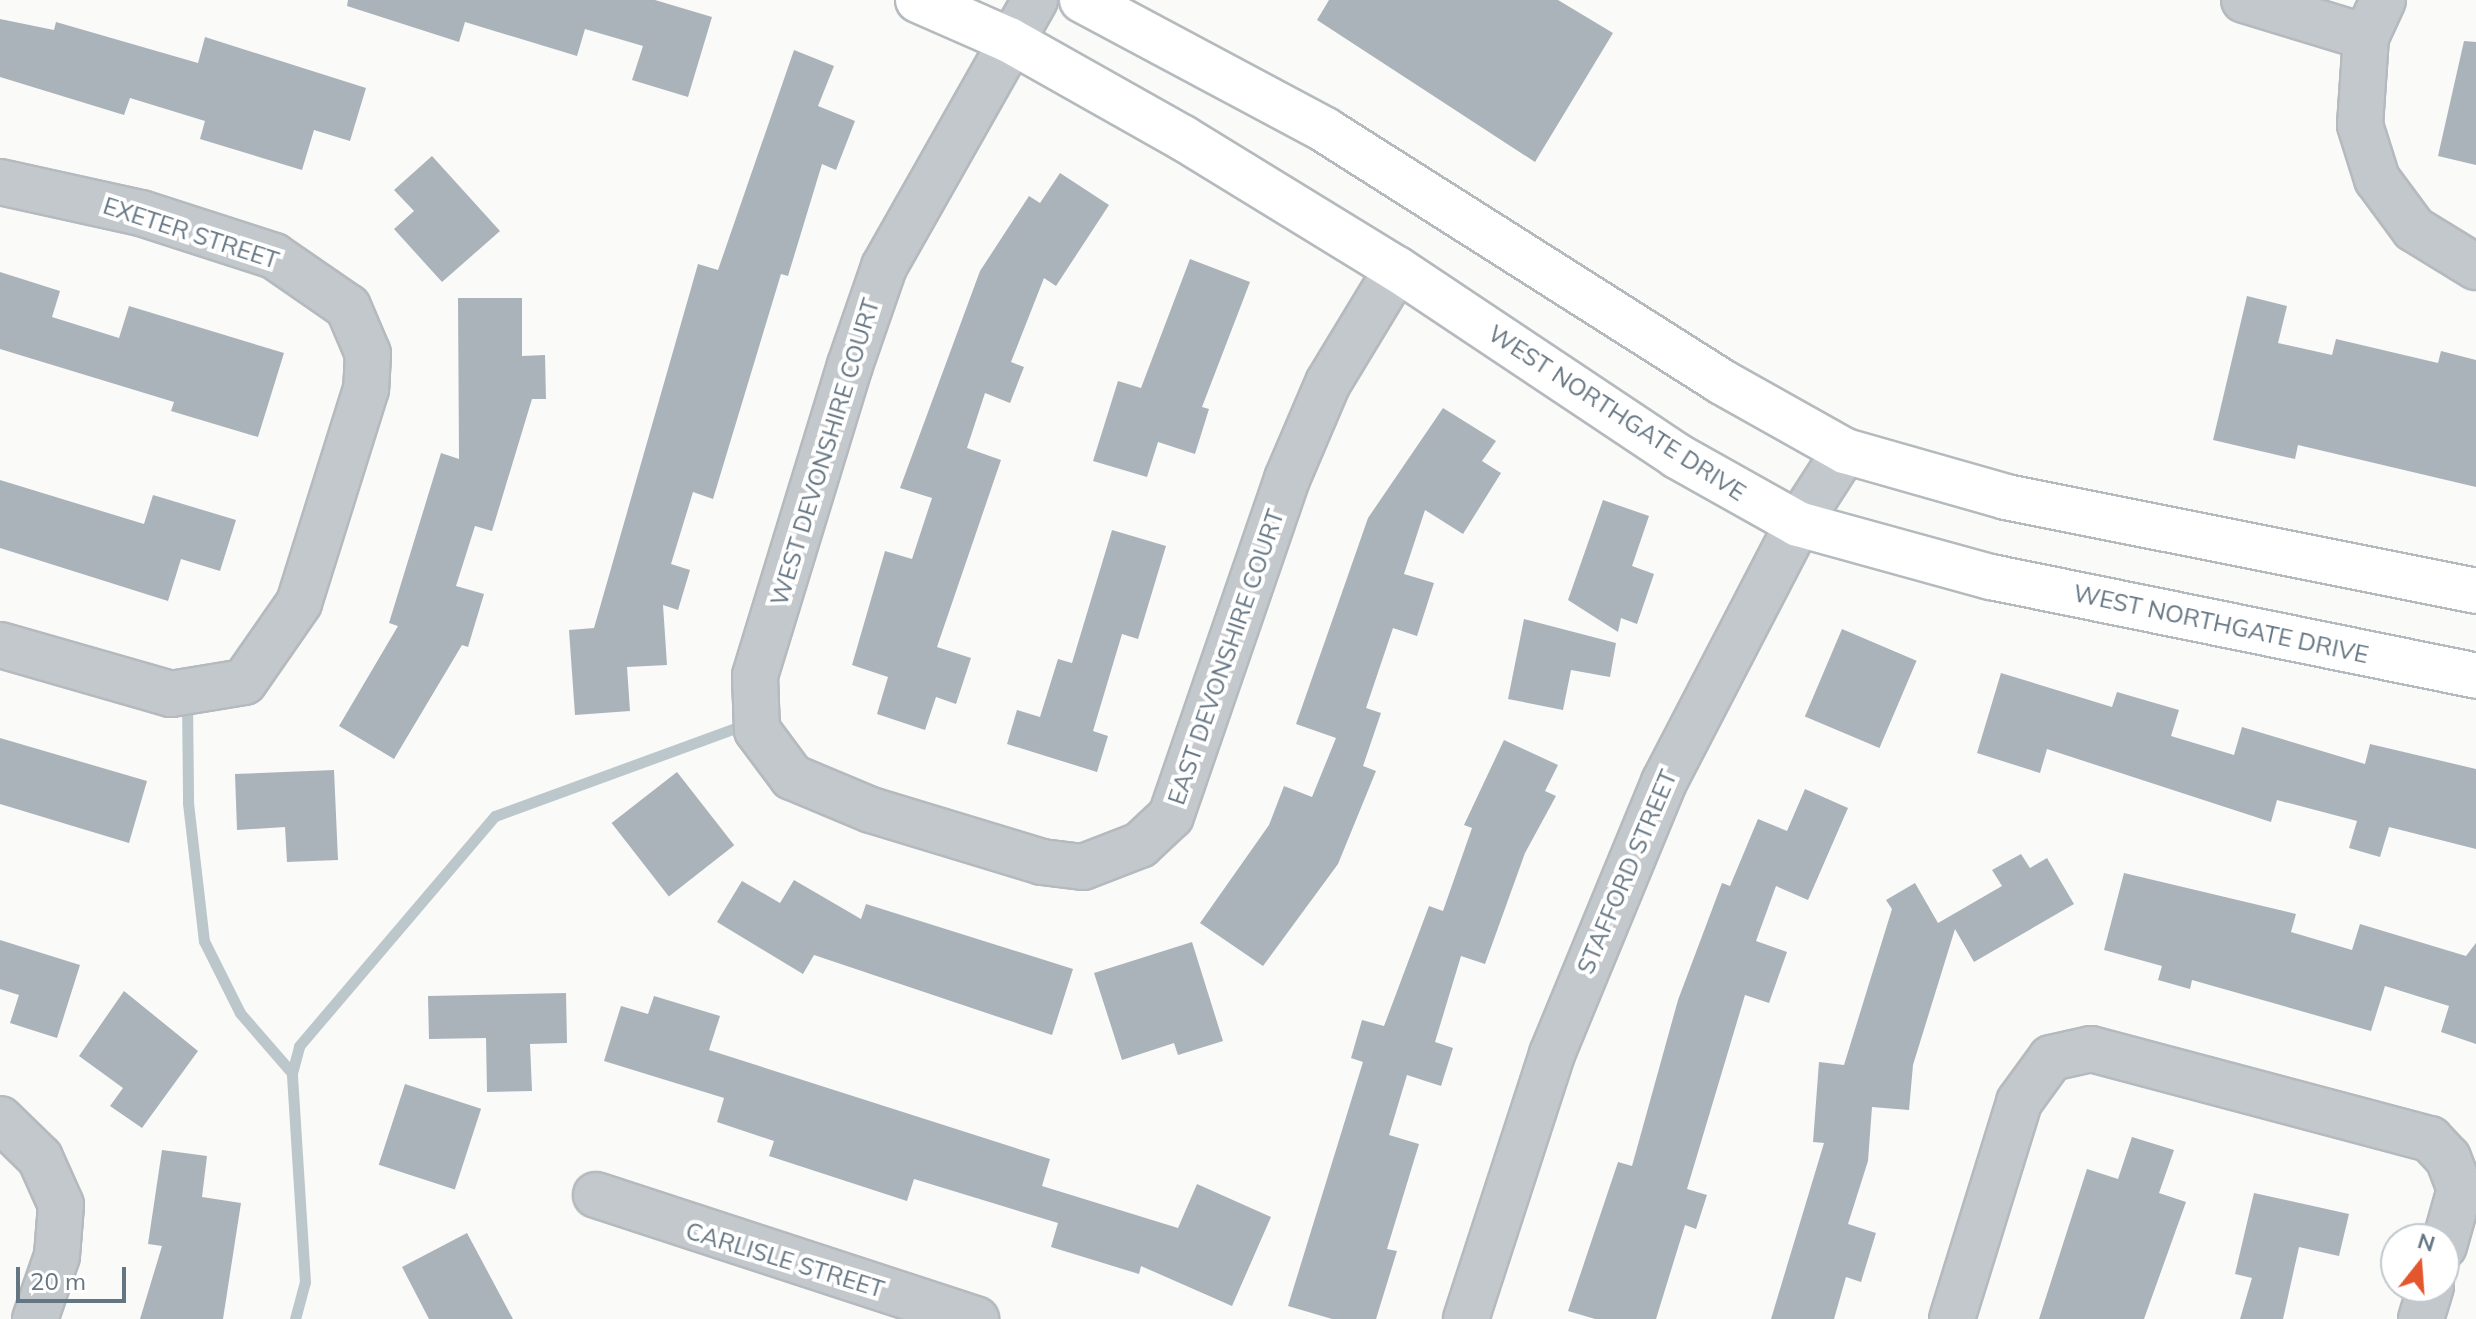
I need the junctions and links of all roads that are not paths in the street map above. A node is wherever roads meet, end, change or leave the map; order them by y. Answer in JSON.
{"nodes":[{"id":1,"x":918,"y":0,"type":"edge"},
{"id":2,"x":1035,"y":0,"type":"edge"},
{"id":3,"x":1082,"y":0,"type":"edge"},
{"id":4,"x":2244,"y":0,"type":"edge"},
{"id":5,"x":2375,"y":19,"type":"edge"},
{"id":6,"x":1009,"y":40,"type":"junction"},
{"id":7,"x":0,"y":182,"type":"edge"},
{"id":8,"x":2476,"y":267,"type":"edge"},
{"id":9,"x":1397,"y":269,"type":"junction"},
{"id":10,"x":1845,"y":451,"type":"junction"},
{"id":11,"x":1798,"y":524,"type":"junction"},
{"id":12,"x":2476,"y":591,"type":"edge"},
{"id":13,"x":0,"y":645,"type":"edge"},
{"id":14,"x":2476,"y":676,"type":"edge"},
{"id":15,"x":935,"y":830,"type":"joint"},
{"id":16,"x":0,"y":1119,"type":"edge"},
{"id":17,"x":596,"y":1195,"type":"dead end"},
{"id":18,"x":2450,"y":1223,"type":"edge"},
{"id":19,"x":35,"y":1319,"type":"edge"},
{"id":20,"x":976,"y":1319,"type":"edge"},
{"id":21,"x":1466,"y":1319,"type":"edge"},
{"id":22,"x":1952,"y":1319,"type":"edge"}],
"edges":[{"from":1,"to":6,"type":"main road","name":"WEST NORTHGATE DRIVE"},
{"from":2,"to":6,"type":"street","name":"WEST DEVONSHIRE COURT"},
{"from":3,"to":10,"type":"main road"},
{"from":4,"to":5,"type":"street"},
{"from":5,"to":8,"type":"street"},
{"from":6,"to":9,"type":"main road","name":"WEST NORTHGATE DRIVE"},
{"from":6,"to":15,"type":"street","name":"WEST DEVONSHIRE COURT"},
{"from":7,"to":13,"type":"street","name":"EXETER STREET"},
{"from":9,"to":11,"type":"main road","name":"WEST NORTHGATE DRIVE"},
{"from":9,"to":15,"type":"street","name":"EAST DEVONSHIRE COURT"},
{"from":10,"to":11,"type":"street","name":"STAFFORD STREET"},
{"from":10,"to":12,"type":"main road"},
{"from":11,"to":14,"type":"main road","name":"WEST NORTHGATE DRIVE"},
{"from":11,"to":21,"type":"street","name":"STAFFORD STREET"},
{"from":16,"to":19,"type":"street"},
{"from":17,"to":20,"type":"street","name":"CARLISLE STREET"},
{"from":18,"to":22,"type":"street"}]}
